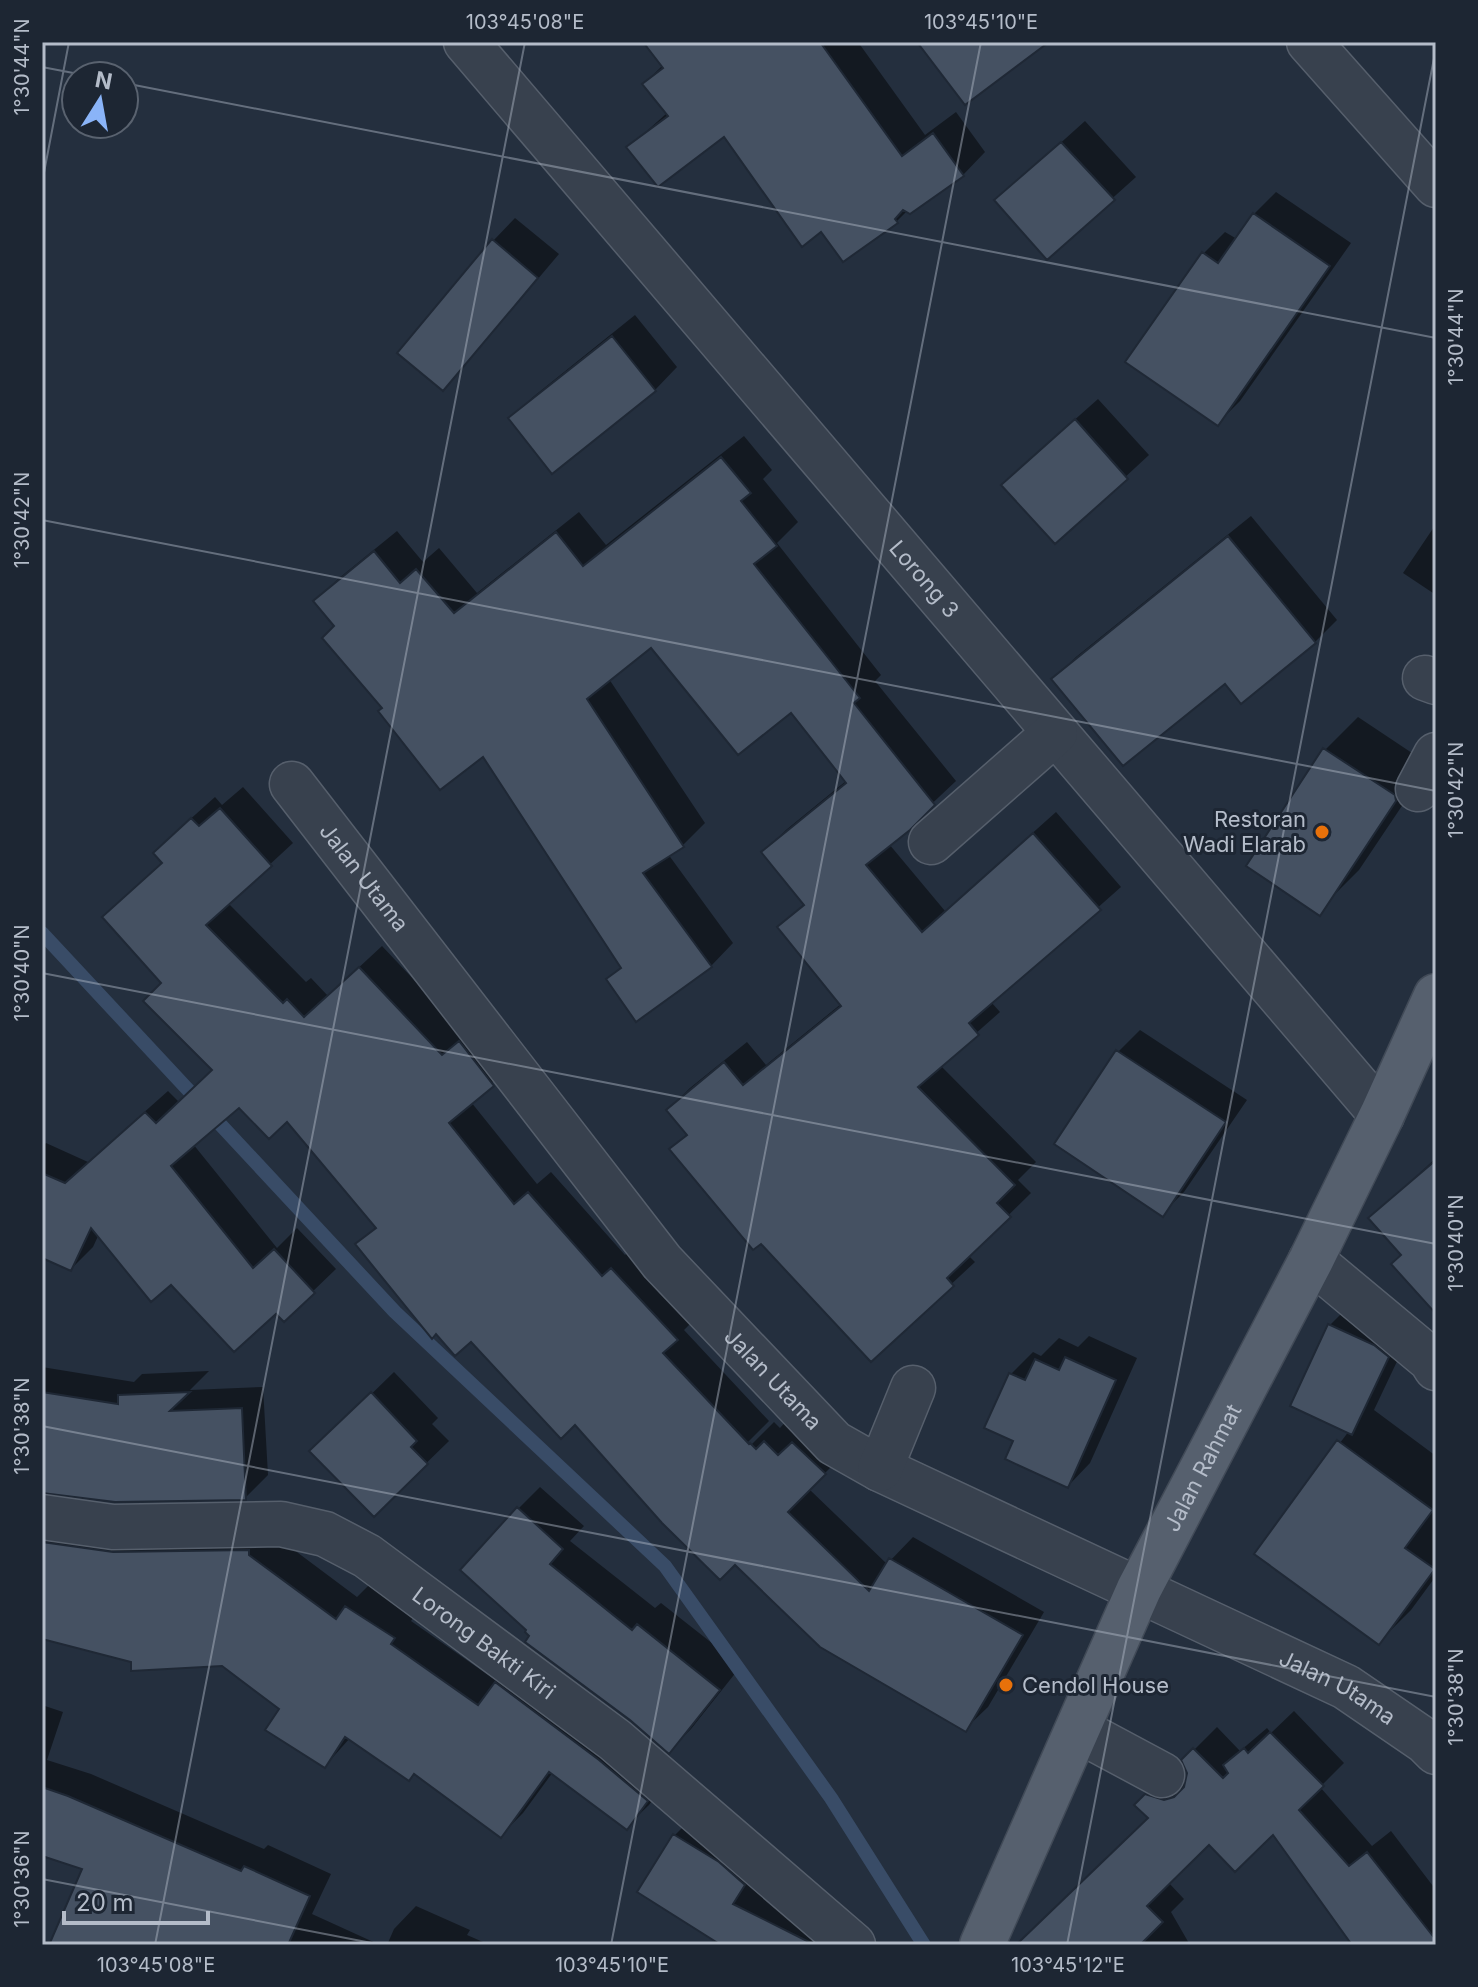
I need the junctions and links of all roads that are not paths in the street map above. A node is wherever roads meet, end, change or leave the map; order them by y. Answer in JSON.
{"nodes":[{"id":1,"x":1309,"y":42,"type":"edge"},
{"id":2,"x":485,"y":53,"type":"edge"},
{"id":3,"x":1436,"y":185,"type":"edge"},
{"id":4,"x":1055,"y":733,"type":"junction"},
{"id":5,"x":292,"y":784,"type":"dead end"},
{"id":6,"x":931,"y":842,"type":"dead end"},
{"id":7,"x":1436,"y":996,"type":"edge"},
{"id":8,"x":1382,"y":1115,"type":"junction"},
{"id":9,"x":1311,"y":1260,"type":"junction"},
{"id":10,"x":1436,"y":1368,"type":"edge"},
{"id":11,"x":913,"y":1388,"type":"dead end"},
{"id":12,"x":880,"y":1469,"type":"junction"},
{"id":13,"x":42,"y":1517,"type":"edge"},
{"id":14,"x":1139,"y":1589,"type":"junction"},
{"id":15,"x":1078,"y":1730,"type":"junction"},
{"id":16,"x":1436,"y":1752,"type":"edge"},
{"id":17,"x":1162,"y":1775,"type":"dead end"},
{"id":18,"x":987,"y":1934,"type":"edge"},
{"id":19,"x":853,"y":1945,"type":"edge"}],
"edges":[{"from":1,"to":3,"type":"street"},
{"from":2,"to":4,"type":"street","name":"Lorong 3"},
{"from":4,"to":6,"type":"street"},
{"from":4,"to":8,"type":"street","name":"Lorong 3"},
{"from":5,"to":12,"type":"street","name":"Jalan Utama"},
{"from":7,"to":8,"type":"main road","name":"Jalan Rahmat"},
{"from":8,"to":9,"type":"main road","name":"Jalan Rahmat"},
{"from":9,"to":10,"type":"street"},
{"from":9,"to":14,"type":"main road","name":"Jalan Rahmat"},
{"from":11,"to":12,"type":"street"},
{"from":12,"to":14,"type":"street","name":"Jalan Utama"},
{"from":13,"to":19,"type":"street","name":"Lorong Bakti Kiri"},
{"from":14,"to":15,"type":"main road","name":"Jalan Rahmat"},
{"from":14,"to":16,"type":"street","name":"Jalan Utama"},
{"from":15,"to":17,"type":"street"},
{"from":15,"to":18,"type":"main road","name":"Jalan Rahmat"}]}
